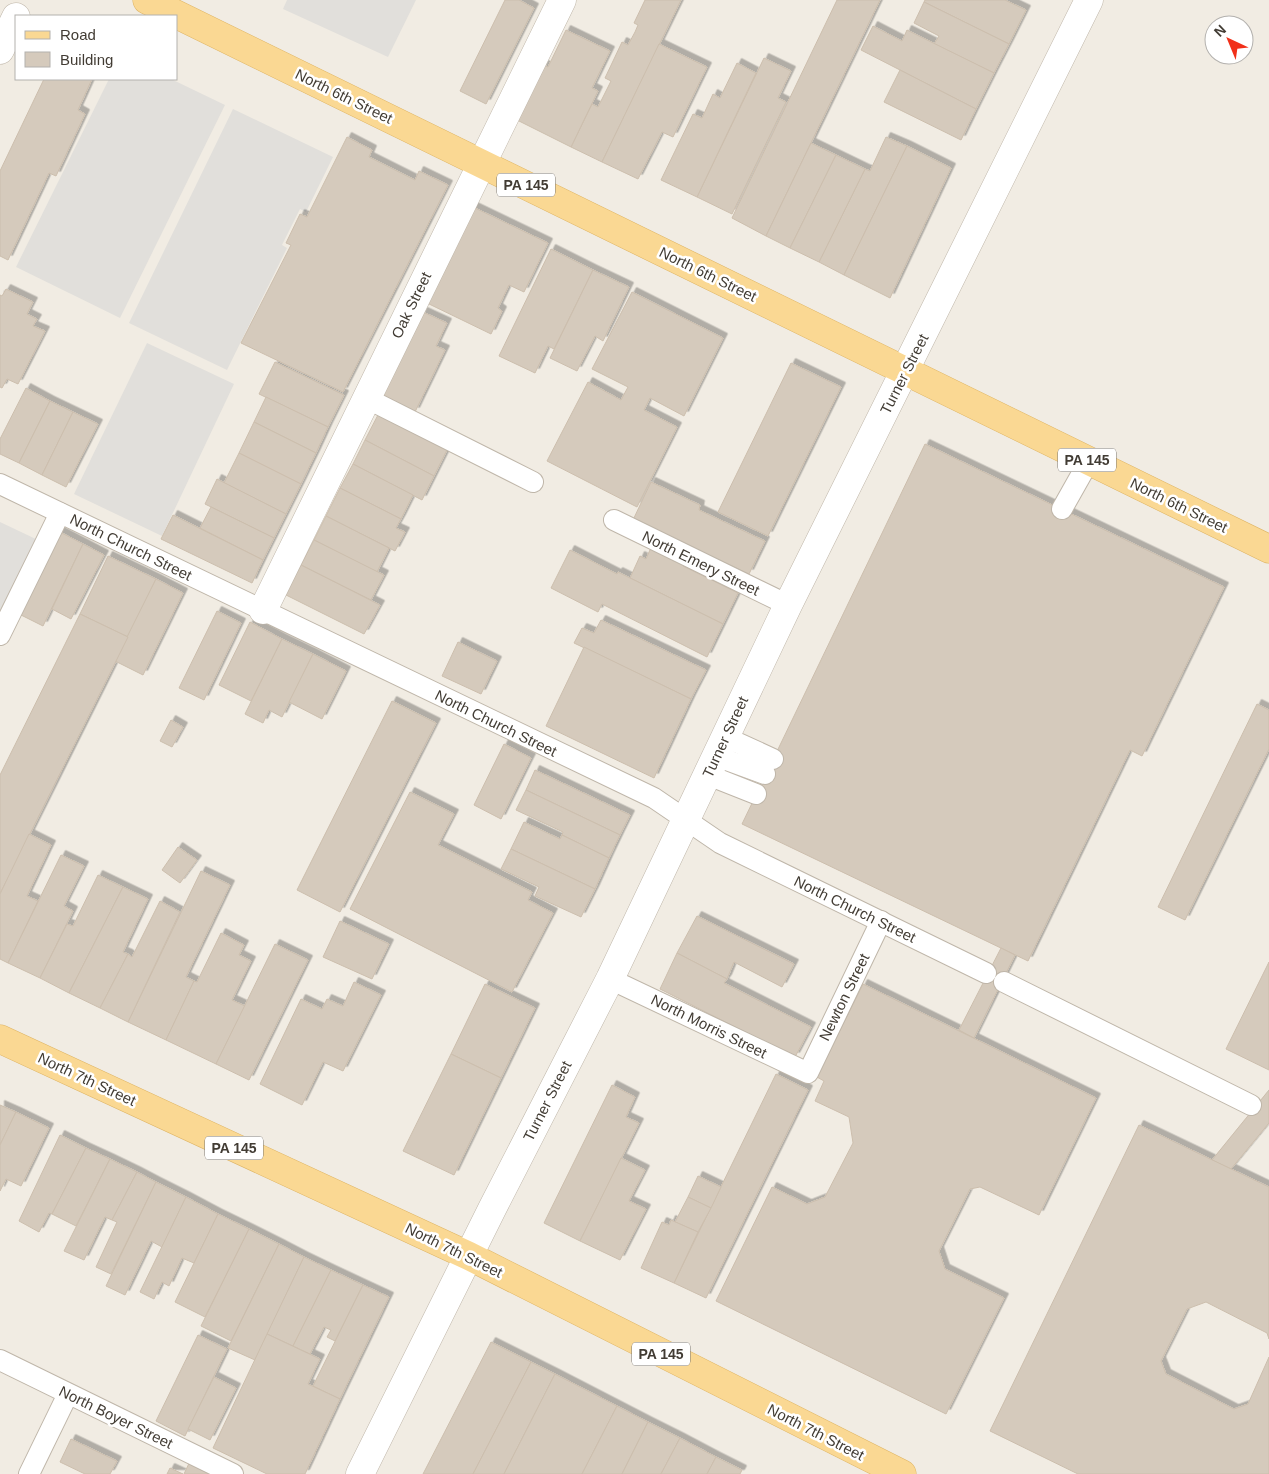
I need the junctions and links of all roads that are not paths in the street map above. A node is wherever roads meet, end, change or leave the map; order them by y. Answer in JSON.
{"nodes":[{"id":1,"x":24,"y":0,"type":"edge"},
{"id":2,"x":147,"y":0,"type":"edge"},
{"id":3,"x":562,"y":0,"type":"edge"},
{"id":4,"x":1089,"y":0,"type":"edge"},
{"id":5,"x":16,"y":15,"type":"edge"},
{"id":6,"x":178,"y":15,"type":"edge"},
{"id":7,"x":178,"y":15,"type":"edge"},
{"id":8,"x":15,"y":18,"type":"edge"},
{"id":9,"x":0,"y":50,"type":"edge"},
{"id":10,"x":481,"y":163,"type":"junction"},
{"id":11,"x":905,"y":372,"type":"junction"},
{"id":12,"x":366,"y":398,"type":"junction"},
{"id":13,"x":1089,"y":461,"type":"junction"},
{"id":14,"x":533,"y":482,"type":"dead end"},
{"id":15,"x":0,"y":484,"type":"edge"},
{"id":16,"x":1062,"y":509,"type":"dead end"},
{"id":17,"x":60,"y":513,"type":"junction"},
{"id":18,"x":614,"y":520,"type":"dead end"},
{"id":19,"x":1269,"y":549,"type":"edge"},
{"id":20,"x":788,"y":605,"type":"junction"},
{"id":21,"x":262,"y":610,"type":"junction"},
{"id":22,"x":0,"y":635,"type":"edge"},
{"id":23,"x":716,"y":756,"type":"junction"},
{"id":24,"x":769,"y":767,"type":"dead end"},
{"id":25,"x":756,"y":794,"type":"dead end"},
{"id":26,"x":686,"y":820,"type":"junction"},
{"id":27,"x":880,"y":921,"type":"junction"},
{"id":28,"x":986,"y":973,"type":"dead end"},
{"id":29,"x":610,"y":979,"type":"junction"},
{"id":30,"x":1004,"y":982,"type":"dead end"},
{"id":31,"x":0,"y":1039,"type":"edge"},
{"id":32,"x":808,"y":1073,"type":"joint"},
{"id":33,"x":1251,"y":1105,"type":"dead end"},
{"id":34,"x":468,"y":1256,"type":"junction"},
{"id":35,"x":0,"y":1360,"type":"edge"},
{"id":36,"x":68,"y":1394,"type":"junction"},
{"id":37,"x":29,"y":1474,"type":"edge"},
{"id":38,"x":233,"y":1474,"type":"edge"},
{"id":39,"x":360,"y":1474,"type":"edge"},
{"id":40,"x":902,"y":1474,"type":"edge"}],
"edges":[{"from":1,"to":5,"type":"street"},
{"from":2,"to":7,"type":"main road","name":"North 6th Street","number":"PA 145"},
{"from":3,"to":10,"type":"street","name":"Oak Street"},
{"from":4,"to":11,"type":"street","name":"Turner Street"},
{"from":6,"to":10,"type":"main road","name":"North 6th Street","number":"PA 145"},
{"from":8,"to":9,"type":"street"},
{"from":10,"to":11,"type":"main road","name":"North 6th Street","number":"PA 145"},
{"from":10,"to":12,"type":"street","name":"Oak Street"},
{"from":11,"to":13,"type":"main road","name":"North 6th Street","number":"PA 145"},
{"from":11,"to":20,"type":"street","name":"Turner Street"},
{"from":12,"to":14,"type":"lane"},
{"from":12,"to":21,"type":"street","name":"Oak Street"},
{"from":13,"to":16,"type":"lane"},
{"from":13,"to":19,"type":"main road","name":"North 6th Street","number":"PA 145"},
{"from":15,"to":17,"type":"lane","name":"North Church Street"},
{"from":17,"to":21,"type":"lane","name":"North Church Street"},
{"from":17,"to":22,"type":"lane"},
{"from":18,"to":20,"type":"lane","name":"North Emery Street"},
{"from":20,"to":23,"type":"street","name":"Turner Street"},
{"from":21,"to":26,"type":"lane","name":"North Church Street"},
{"from":23,"to":24,"type":"lane"},
{"from":23,"to":25,"type":"lane"},
{"from":23,"to":26,"type":"street","name":"Turner Street"},
{"from":26,"to":27,"type":"lane","name":"North Church Street"},
{"from":26,"to":29,"type":"street","name":"Turner Street"},
{"from":27,"to":28,"type":"lane","name":"North Church Street"},
{"from":27,"to":32,"type":"lane","name":"Newton Street"},
{"from":29,"to":32,"type":"lane","name":"North Morris Street"},
{"from":29,"to":34,"type":"street","name":"Turner Street"},
{"from":30,"to":33,"type":"lane"},
{"from":31,"to":34,"type":"main road","name":"North 7th Street","number":"PA 145"},
{"from":34,"to":39,"type":"street","name":"Turner Street"},
{"from":34,"to":40,"type":"main road","name":"North 7th Street","number":"PA 145"},
{"from":35,"to":36,"type":"lane","name":"North Boyer Street"},
{"from":36,"to":37,"type":"lane"},
{"from":36,"to":38,"type":"lane","name":"North Boyer Street"}]}
